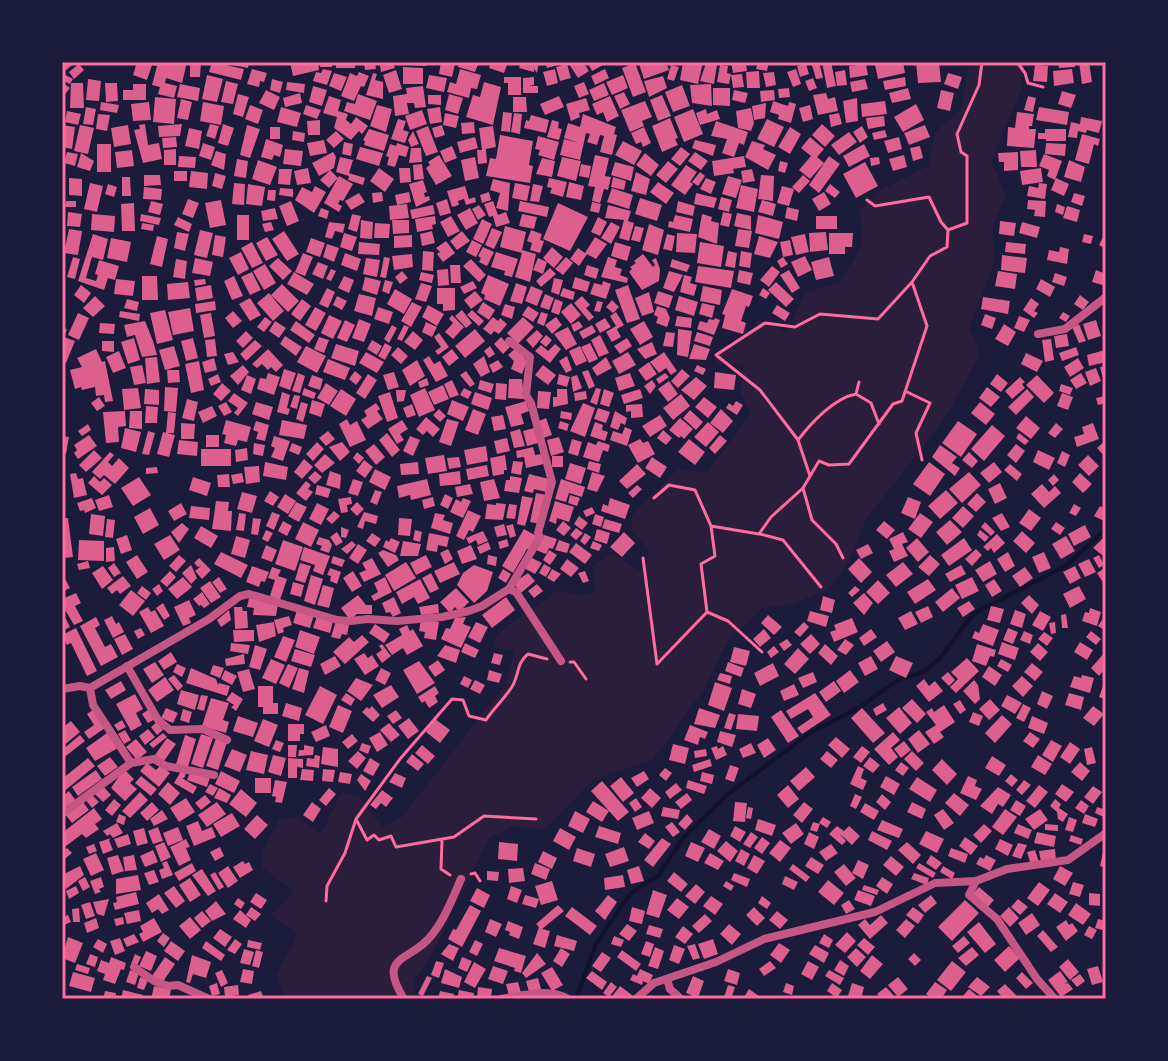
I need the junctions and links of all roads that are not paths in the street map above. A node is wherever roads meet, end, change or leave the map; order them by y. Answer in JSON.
{"nodes":[{"id":1,"x":1106,"y":297,"type":"edge"},
{"id":2,"x":1038,"y":334,"type":"dead end"},
{"id":3,"x":509,"y":341,"type":"dead end"},
{"id":4,"x":509,"y":589,"type":"junction"},
{"id":5,"x":561,"y":661,"type":"road end"},
{"id":6,"x":127,"y":666,"type":"junction"},
{"id":7,"x":90,"y":688,"type":"junction"},
{"id":8,"x":62,"y":689,"type":"edge"},
{"id":9,"x":227,"y":740,"type":"dead end"},
{"id":10,"x":131,"y":763,"type":"junction"},
{"id":11,"x":214,"y":775,"type":"dead end"},
{"id":12,"x":62,"y":814,"type":"edge"},
{"id":13,"x":1106,"y":833,"type":"edge"},
{"id":14,"x":461,"y":879,"type":"road end"},
{"id":15,"x":976,"y":881,"type":"junction"},
{"id":16,"x":134,"y":967,"type":"dead end"},
{"id":17,"x":667,"y":979,"type":"junction"},
{"id":18,"x":209,"y":999,"type":"edge"},
{"id":19,"x":404,"y":999,"type":"edge"},
{"id":20,"x":501,"y":999,"type":"edge"},
{"id":21,"x":568,"y":999,"type":"edge"},
{"id":22,"x":636,"y":999,"type":"edge"},
{"id":23,"x":681,"y":999,"type":"edge"},
{"id":24,"x":1055,"y":999,"type":"edge"}],
"edges":[{"from":1,"to":2,"type":"street"},
{"from":3,"to":4,"type":"street"},
{"from":4,"to":5,"type":"street"},
{"from":4,"to":6,"type":"street"},
{"from":6,"to":7,"type":"street"},
{"from":6,"to":9,"type":"street"},
{"from":7,"to":8,"type":"street"},
{"from":7,"to":10,"type":"street"},
{"from":10,"to":11,"type":"street"},
{"from":10,"to":12,"type":"street"},
{"from":13,"to":15,"type":"street"},
{"from":14,"to":19,"type":"street"},
{"from":15,"to":17,"type":"street"},
{"from":15,"to":24,"type":"street"},
{"from":16,"to":18,"type":"street"},
{"from":17,"to":22,"type":"street"},
{"from":17,"to":23,"type":"street"},
{"from":20,"to":21,"type":"street"}]}
